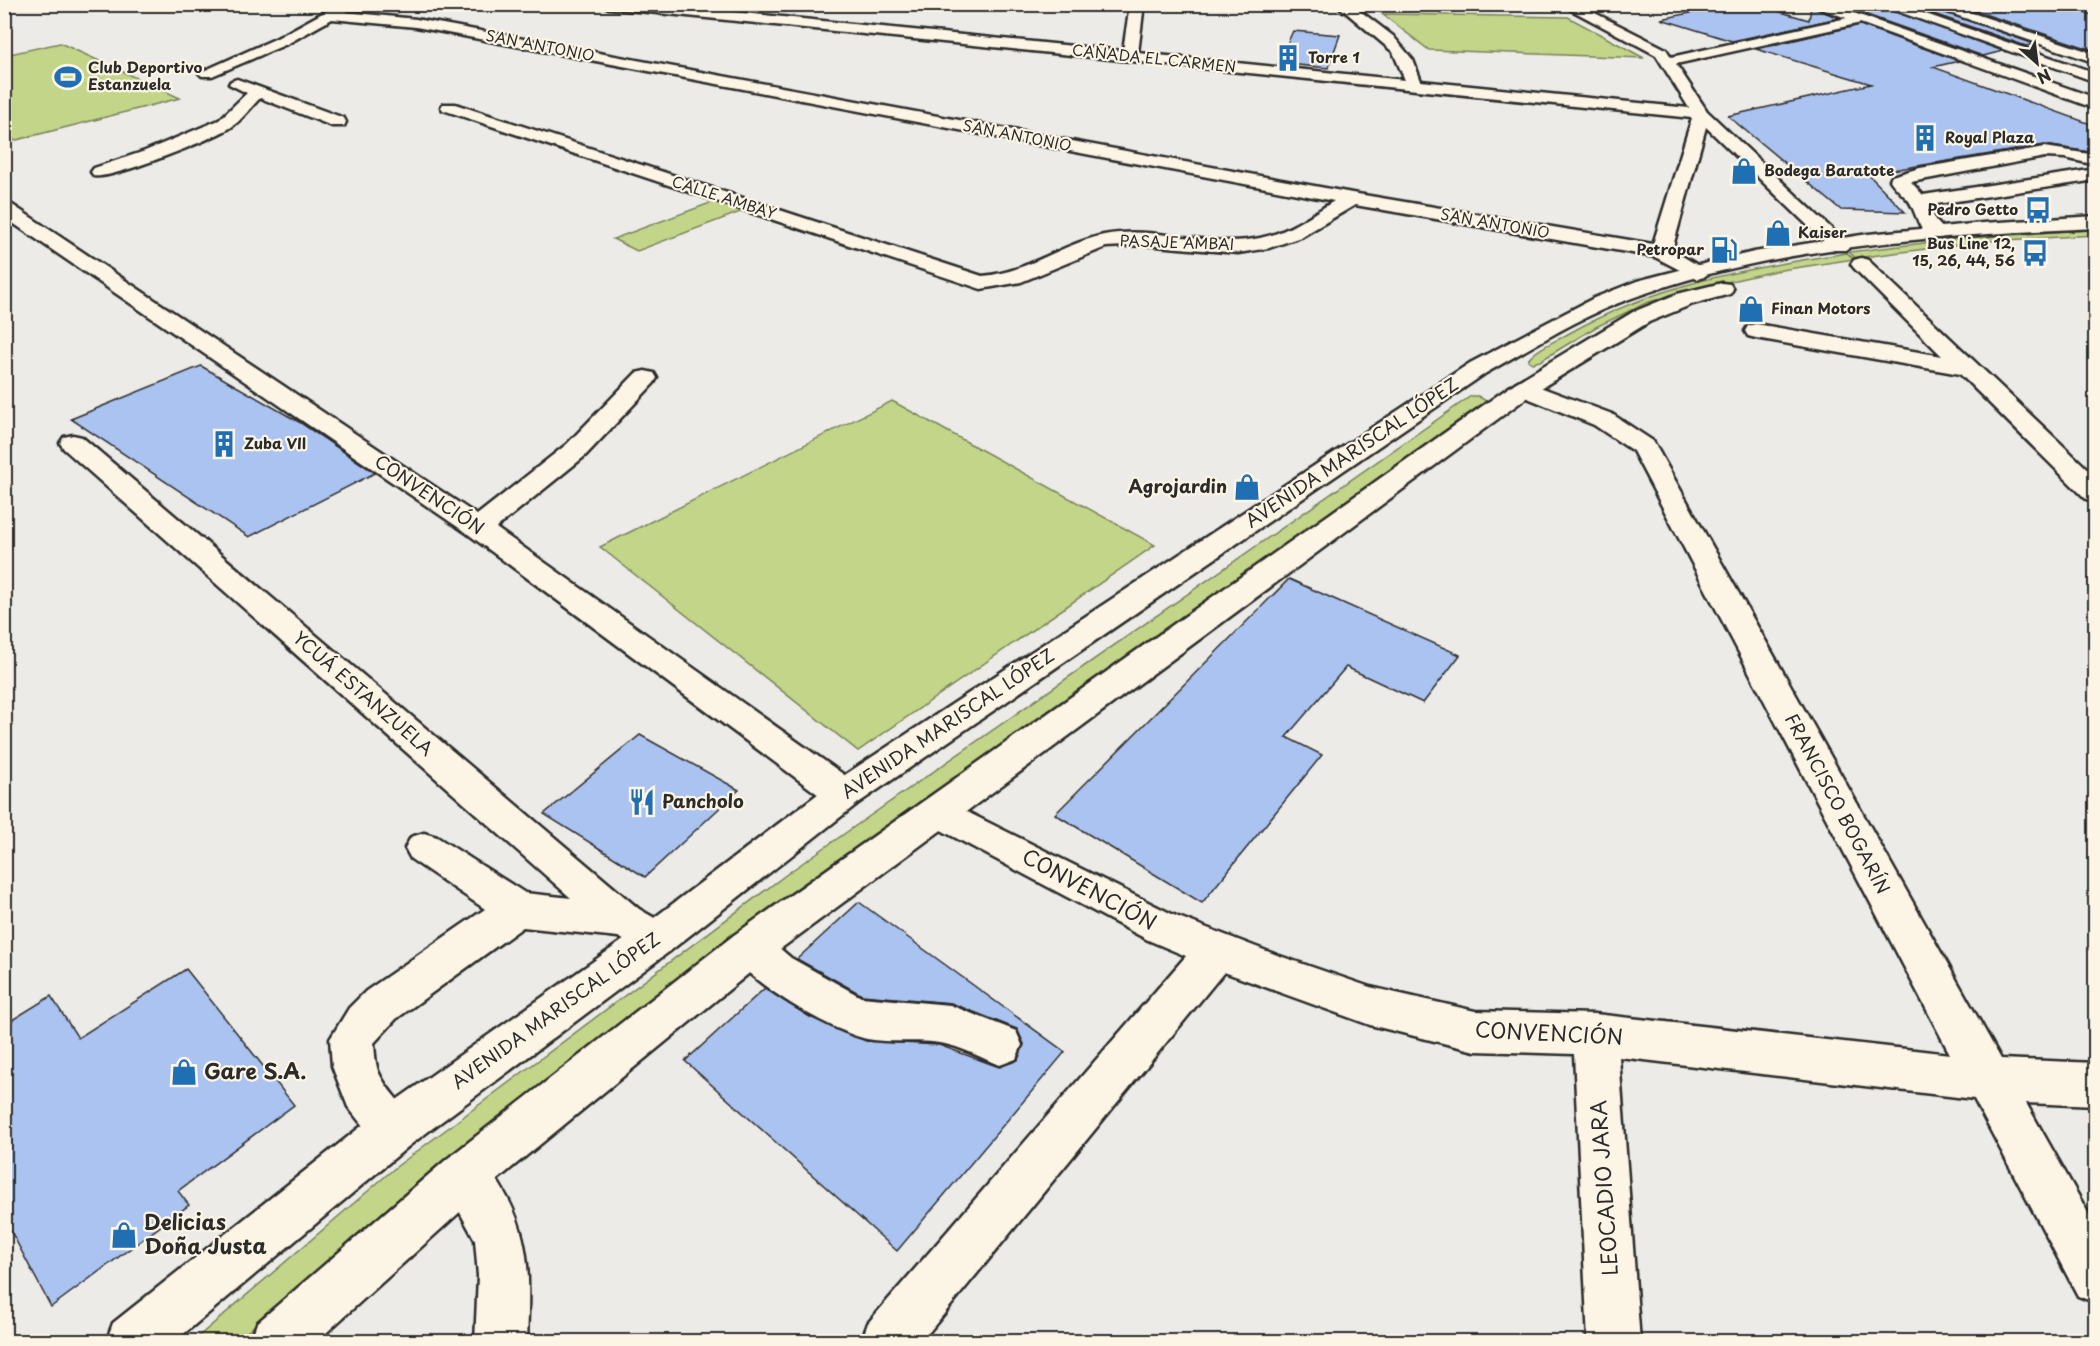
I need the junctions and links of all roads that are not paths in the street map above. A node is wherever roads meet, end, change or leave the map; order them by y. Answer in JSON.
{"nodes":[{"id":1,"x":350,"y":4,"type":"edge"},
{"id":2,"x":608,"y":4,"type":"edge"},
{"id":3,"x":1137,"y":4,"type":"edge"},
{"id":4,"x":1341,"y":4,"type":"edge"},
{"id":5,"x":1566,"y":4,"type":"edge"},
{"id":6,"x":1814,"y":4,"type":"edge"},
{"id":7,"x":1884,"y":4,"type":"edge"},
{"id":8,"x":1930,"y":4,"type":"edge"},
{"id":9,"x":332,"y":15,"type":"junction"},
{"id":10,"x":1856,"y":20,"type":"junction"},
{"id":11,"x":1963,"y":33,"type":"junction"},
{"id":12,"x":1910,"y":39,"type":"junction"},
{"id":13,"x":1130,"y":56,"type":"junction"},
{"id":14,"x":2096,"y":59,"type":"edge"},
{"id":15,"x":1668,"y":62,"type":"junction"},
{"id":16,"x":2096,"y":70,"type":"edge"},
{"id":17,"x":2096,"y":78,"type":"edge"},
{"id":18,"x":1414,"y":87,"type":"junction"},
{"id":19,"x":257,"y":92,"type":"junction"},
{"id":20,"x":2096,"y":104,"type":"edge"},
{"id":21,"x":449,"y":106,"type":"dead end"},
{"id":22,"x":2096,"y":112,"type":"edge"},
{"id":23,"x":1701,"y":114,"type":"junction"},
{"id":24,"x":338,"y":122,"type":"dead end"},
{"id":25,"x":2096,"y":160,"type":"edge"},
{"id":26,"x":100,"y":172,"type":"dead end"},
{"id":27,"x":2096,"y":174,"type":"edge"},
{"id":28,"x":1352,"y":199,"type":"junction"},
{"id":29,"x":1919,"y":201,"type":"junction"},
{"id":30,"x":4,"y":208,"type":"edge"},
{"id":31,"x":2096,"y":222,"type":"edge"},
{"id":32,"x":2096,"y":240,"type":"edge"},
{"id":33,"x":1939,"y":242,"type":"junction"},
{"id":34,"x":1661,"y":252,"type":"junction"},
{"id":35,"x":1847,"y":259,"type":"junction"},
{"id":36,"x":1890,"y":259,"type":"dead end"},
{"id":37,"x":1697,"y":273,"type":"junction"},
{"id":38,"x":1000,"y":283,"type":"joint"},
{"id":39,"x":1741,"y":284,"type":"dead end"},
{"id":40,"x":1756,"y":331,"type":"dead end"},
{"id":41,"x":1968,"y":368,"type":"junction"},
{"id":42,"x":645,"y":378,"type":"dead end"},
{"id":43,"x":1524,"y":388,"type":"junction"},
{"id":44,"x":73,"y":443,"type":"dead end"},
{"id":45,"x":2096,"y":493,"type":"edge"},
{"id":46,"x":478,"y":528,"type":"junction"},
{"id":47,"x":844,"y":794,"type":"junction"},
{"id":48,"x":938,"y":811,"type":"junction"},
{"id":49,"x":424,"y":848,"type":"dead end"},
{"id":50,"x":517,"y":909,"type":"junction"},
{"id":51,"x":640,"y":930,"type":"junction"},
{"id":52,"x":749,"y":948,"type":"junction"},
{"id":53,"x":1217,"y":950,"type":"junction"},
{"id":54,"x":1595,"y":1034,"type":"junction"},
{"id":55,"x":1000,"y":1044,"type":"dead end"},
{"id":56,"x":1985,"y":1079,"type":"junction"},
{"id":57,"x":2096,"y":1085,"type":"edge"},
{"id":58,"x":394,"y":1130,"type":"junction"},
{"id":59,"x":464,"y":1176,"type":"junction"},
{"id":60,"x":2096,"y":1278,"type":"edge"},
{"id":61,"x":132,"y":1341,"type":"edge"},
{"id":62,"x":276,"y":1341,"type":"edge"},
{"id":63,"x":501,"y":1341,"type":"edge"},
{"id":64,"x":887,"y":1341,"type":"edge"},
{"id":65,"x":1614,"y":1341,"type":"edge"}],
"edges":[{"from":1,"to":9,"type":"main road"},
{"from":2,"to":13,"type":"main road","name":"CAÑADA EL CARMEN"},
{"from":3,"to":13,"type":"main road"},
{"from":4,"to":18,"type":"main road"},
{"from":5,"to":15,"type":"main road"},
{"from":6,"to":10,"type":"main road"},
{"from":7,"to":11,"type":"main road"},
{"from":8,"to":14,"type":"main road"},
{"from":9,"to":19,"type":"main road"},
{"from":9,"to":28,"type":"main road","name":"SAN ANTONIO"},
{"from":10,"to":12,"type":"main road"},
{"from":10,"to":15,"type":"main road"},
{"from":11,"to":16,"type":"main road"},
{"from":11,"to":17,"type":"main road"},
{"from":12,"to":20,"type":"main road"},
{"from":12,"to":22,"type":"main road"},
{"from":13,"to":18,"type":"main road","name":"CAÑADA EL CARMEN"},
{"from":15,"to":23,"type":"main road"},
{"from":18,"to":23,"type":"main road","name":"CAÑADA EL CARMEN"},
{"from":19,"to":24,"type":"main road"},
{"from":19,"to":26,"type":"main road"},
{"from":21,"to":38,"type":"main road","name":"CALLE AMBAY"},
{"from":23,"to":34,"type":"main road"},
{"from":23,"to":35,"type":"main road"},
{"from":25,"to":29,"type":"main road"},
{"from":27,"to":29,"type":"main road"},
{"from":28,"to":34,"type":"main road","name":"SAN ANTONIO"},
{"from":28,"to":38,"type":"main road","name":"PASAJE AMBAI"},
{"from":29,"to":33,"type":"main road"},
{"from":30,"to":46,"type":"main road","name":"CONVENCIÓN"},
{"from":31,"to":33,"type":"main road"},
{"from":32,"to":33,"type":"main road"},
{"from":33,"to":35,"type":"main road"},
{"from":34,"to":37,"type":"main road","name":"SAN ANTONIO"},
{"from":35,"to":36,"type":"main road"},
{"from":35,"to":37,"type":"main road","name":"AVENIDA MARISCAL LÓPEZ"},
{"from":35,"to":41,"type":"main road"},
{"from":37,"to":47,"type":"main road","name":"AVENIDA MARISCAL LÓPEZ"},
{"from":39,"to":43,"type":"main road"},
{"from":40,"to":41,"type":"main road"},
{"from":41,"to":45,"type":"main road"},
{"from":42,"to":46,"type":"main road"},
{"from":43,"to":48,"type":"main road"},
{"from":43,"to":56,"type":"main road","name":"FRANCISCO BOGARÍN"},
{"from":44,"to":51,"type":"main road","name":"YCUÁ ESTANZUELA"},
{"from":46,"to":47,"type":"main road","name":"CONVENCIÓN"},
{"from":47,"to":51,"type":"main road","name":"AVENIDA MARISCAL LÓPEZ"},
{"from":48,"to":52,"type":"main road"},
{"from":48,"to":53,"type":"main road","name":"CONVENCIÓN"},
{"from":49,"to":50,"type":"main road"},
{"from":50,"to":51,"type":"main road"},
{"from":50,"to":58,"type":"main road"},
{"from":51,"to":58,"type":"main road","name":"AVENIDA MARISCAL LÓPEZ"},
{"from":52,"to":55,"type":"main road"},
{"from":52,"to":59,"type":"main road"},
{"from":53,"to":54,"type":"main road","name":"CONVENCIÓN"},
{"from":53,"to":64,"type":"main road"},
{"from":54,"to":56,"type":"main road","name":"CONVENCIÓN"},
{"from":54,"to":65,"type":"main road","name":"LEOCADIO JARA"},
{"from":56,"to":57,"type":"main road","name":"CONVENCIÓN"},
{"from":56,"to":60,"type":"main road","name":"FRANCISCO BOGARÍN"},
{"from":58,"to":61,"type":"main road","name":"AVENIDA MARISCAL LÓPEZ"},
{"from":59,"to":62,"type":"main road"},
{"from":59,"to":63,"type":"main road"}]}
